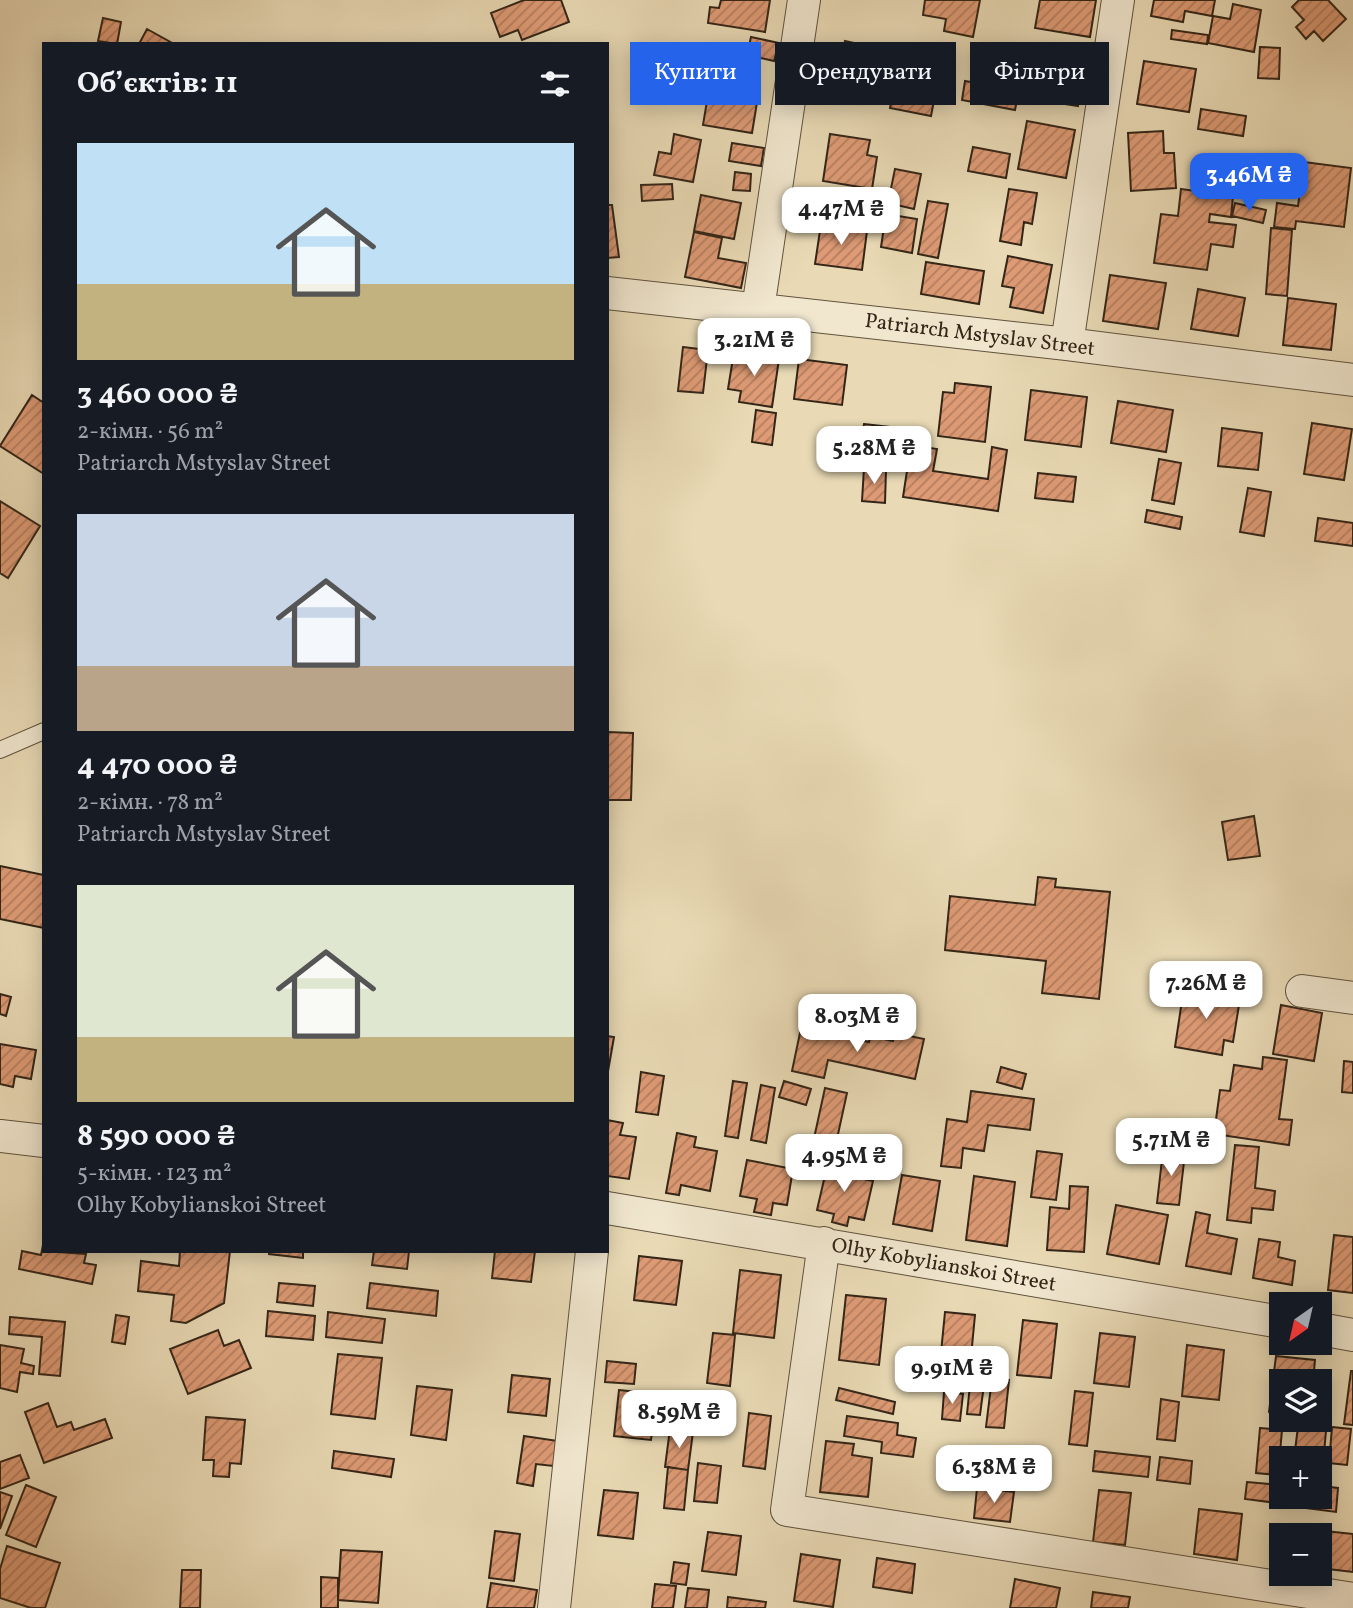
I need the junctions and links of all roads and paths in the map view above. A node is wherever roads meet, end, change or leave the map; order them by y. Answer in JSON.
{"nodes":[{"id":1,"x":804,"y":0,"type":"edge"},
{"id":2,"x":1118,"y":0,"type":"edge"},
{"id":3,"x":609,"y":293,"type":"edge"},
{"id":4,"x":758,"y":309,"type":"junction"},
{"id":5,"x":1067,"y":344,"type":"junction"},
{"id":6,"x":1353,"y":380,"type":"edge"},
{"id":7,"x":42,"y":732,"type":"edge"},
{"id":8,"x":0,"y":750,"type":"edge"},
{"id":9,"x":1302,"y":991,"type":"dead end"},
{"id":10,"x":1353,"y":998,"type":"edge"},
{"id":11,"x":0,"y":1136,"type":"edge"},
{"id":12,"x":42,"y":1141,"type":"edge"},
{"id":13,"x":609,"y":1208,"type":"edge"},
{"id":14,"x":824,"y":1243,"type":"junction"},
{"id":15,"x":593,"y":1253,"type":"edge"},
{"id":16,"x":1269,"y":1320,"type":"edge"},
{"id":17,"x":1332,"y":1331,"type":"edge"},
{"id":18,"x":1353,"y":1335,"type":"edge"},
{"id":19,"x":1353,"y":1599,"type":"edge"},
{"id":20,"x":554,"y":1608,"type":"edge"}],
"edges":[{"from":1,"to":4,"type":"street"},
{"from":2,"to":5,"type":"street"},
{"from":3,"to":4,"type":"street","name":"Patriarch Mstyslav Street"},
{"from":4,"to":5,"type":"street","name":"Patriarch Mstyslav Street"},
{"from":5,"to":6,"type":"street","name":"Patriarch Mstyslav Street"},
{"from":7,"to":8,"type":"lane"},
{"from":9,"to":10,"type":"street"},
{"from":11,"to":12,"type":"street"},
{"from":13,"to":14,"type":"street","name":"Olhy Kobylianskoi Street"},
{"from":14,"to":16,"type":"street","name":"Olhy Kobylianskoi Street"},
{"from":14,"to":19,"type":"street"},
{"from":15,"to":20,"type":"street"},
{"from":17,"to":18,"type":"street"}]}
